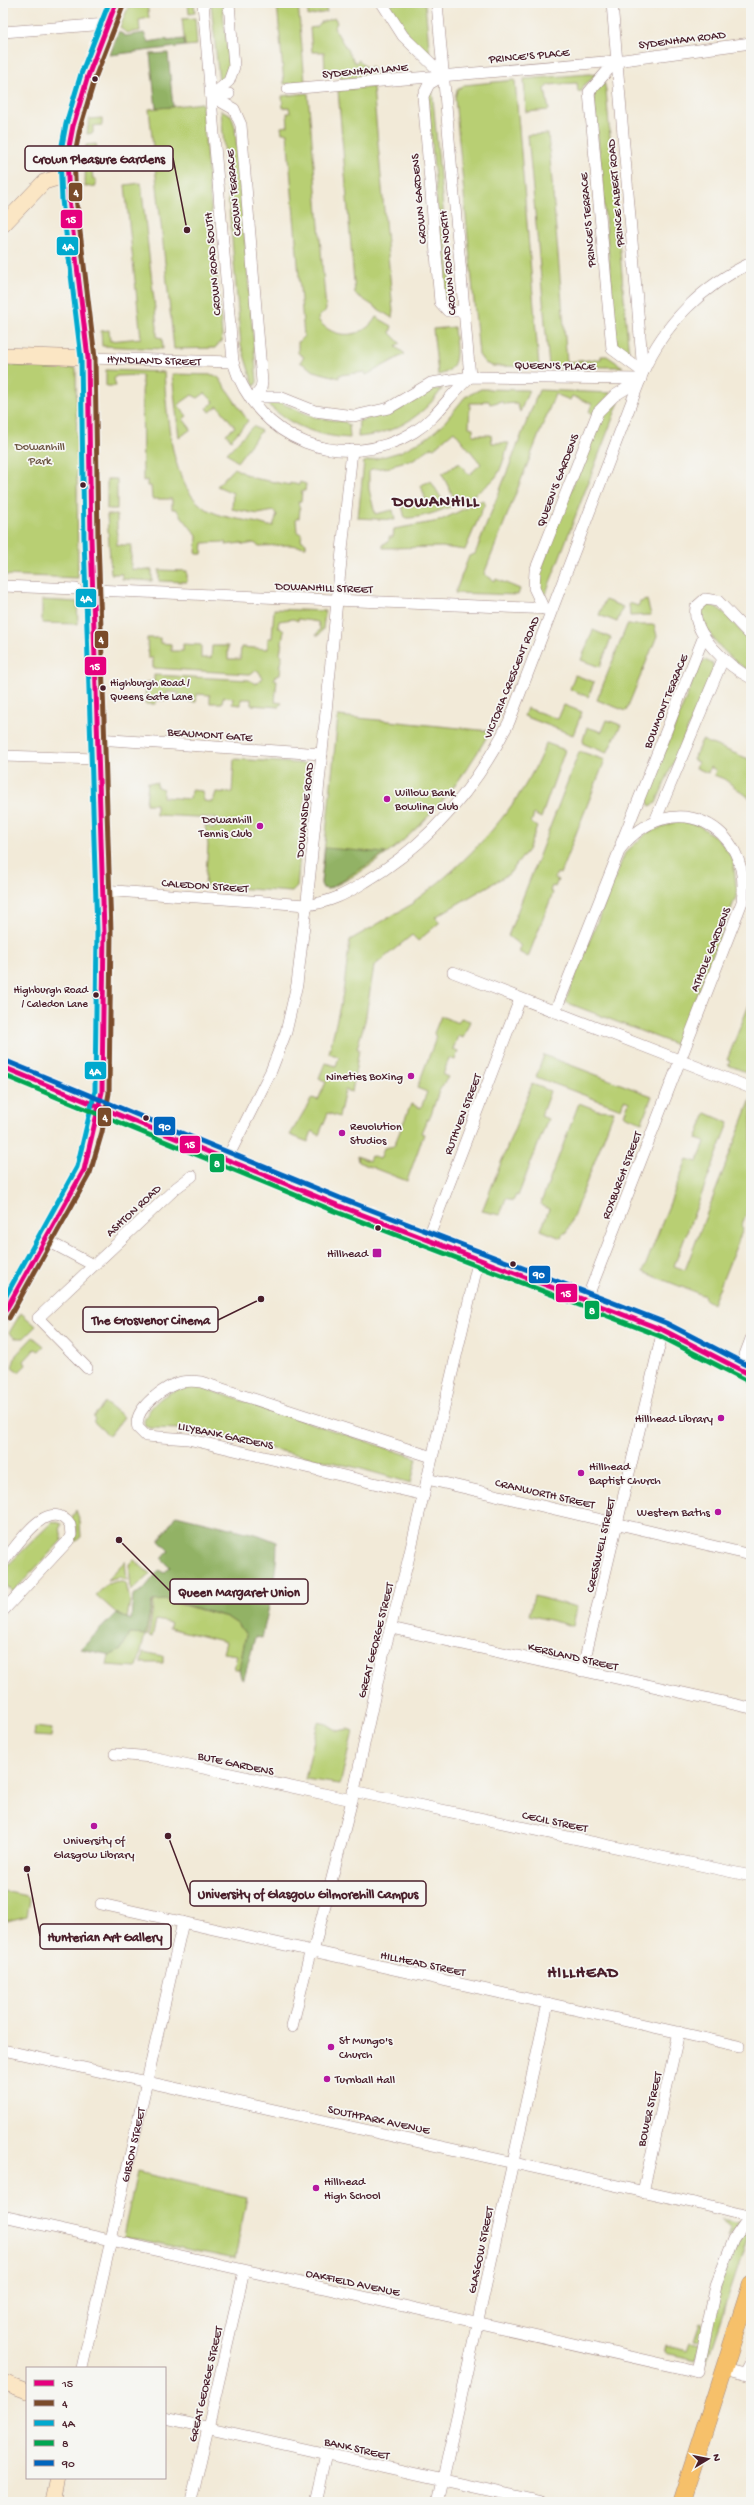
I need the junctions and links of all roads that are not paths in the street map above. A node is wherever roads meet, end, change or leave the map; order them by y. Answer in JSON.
{"nodes":[{"id":1,"x":116,"y":3,"type":"edge"},
{"id":2,"x":202,"y":3,"type":"edge"},
{"id":3,"x":229,"y":3,"type":"edge"},
{"id":4,"x":382,"y":3,"type":"edge"},
{"id":5,"x":437,"y":3,"type":"edge"},
{"id":6,"x":612,"y":3,"type":"edge"},
{"id":7,"x":107,"y":24,"type":"junction"},
{"id":8,"x":3,"y":32,"type":"edge"},
{"id":9,"x":751,"y":43,"type":"edge"},
{"id":10,"x":616,"y":61,"type":"junction"},
{"id":11,"x":444,"y":76,"type":"junction"},
{"id":12,"x":288,"y":89,"type":"dead end"},
{"id":13,"x":230,"y":94,"type":"dead end"},
{"id":14,"x":211,"y":96,"type":"junction"},
{"id":15,"x":67,"y":175,"type":"junction"},
{"id":16,"x":3,"y":225,"type":"edge"},
{"id":17,"x":751,"y":263,"type":"edge"},
{"id":18,"x":464,"y":311,"type":"junction"},
{"id":19,"x":3,"y":355,"type":"edge"},
{"id":20,"x":88,"y":358,"type":"junction"},
{"id":21,"x":234,"y":362,"type":"junction"},
{"id":22,"x":642,"y":376,"type":"junction"},
{"id":23,"x":470,"y":377,"type":"junction"},
{"id":24,"x":254,"y":399,"type":"junction"},
{"id":25,"x":352,"y":450,"type":"junction"},
{"id":26,"x":3,"y":586,"type":"edge"},
{"id":27,"x":76,"y":589,"type":"dead end"},
{"id":28,"x":94,"y":590,"type":"junction"},
{"id":29,"x":337,"y":600,"type":"junction"},
{"id":30,"x":548,"y":609,"type":"junction"},
{"id":31,"x":704,"y":636,"type":"junction"},
{"id":32,"x":751,"y":636,"type":"edge"},
{"id":33,"x":723,"y":659,"type":"junction"},
{"id":34,"x":751,"y":678,"type":"edge"},
{"id":35,"x":97,"y":739,"type":"junction"},
{"id":36,"x":322,"y":754,"type":"junction"},
{"id":37,"x":3,"y":756,"type":"edge"},
{"id":38,"x":97,"y":760,"type":"junction"},
{"id":39,"x":649,"y":775,"type":"joint"},
{"id":40,"x":655,"y":821,"type":"junction"},
{"id":41,"x":620,"y":849,"type":"junction"},
{"id":42,"x":102,"y":890,"type":"junction"},
{"id":43,"x":306,"y":905,"type":"junction"},
{"id":44,"x":453,"y":972,"type":"dead end"},
{"id":45,"x":520,"y":999,"type":"junction"},
{"id":46,"x":555,"y":1012,"type":"junction"},
{"id":47,"x":679,"y":1059,"type":"junction"},
{"id":48,"x":3,"y":1067,"type":"edge"},
{"id":49,"x":751,"y":1088,"type":"edge"},
{"id":50,"x":100,"y":1108,"type":"junction"},
{"id":51,"x":227,"y":1159,"type":"junction"},
{"id":52,"x":192,"y":1176,"type":"dead end"},
{"id":53,"x":428,"y":1239,"type":"junction"},
{"id":54,"x":46,"y":1240,"type":"junction"},
{"id":55,"x":479,"y":1258,"type":"junction"},
{"id":56,"x":93,"y":1266,"type":"junction"},
{"id":57,"x":586,"y":1301,"type":"junction"},
{"id":58,"x":3,"y":1316,"type":"edge"},
{"id":59,"x":663,"y":1330,"type":"junction"},
{"id":60,"x":751,"y":1339,"type":"edge"},
{"id":61,"x":87,"y":1368,"type":"dead end"},
{"id":62,"x":745,"y":1372,"type":"edge"},
{"id":63,"x":432,"y":1457,"type":"junction"},
{"id":64,"x":427,"y":1478,"type":"junction"},
{"id":65,"x":424,"y":1495,"type":"junction"},
{"id":66,"x":619,"y":1524,"type":"junction"},
{"id":67,"x":751,"y":1555,"type":"edge"},
{"id":68,"x":3,"y":1562,"type":"edge"},
{"id":69,"x":3,"y":1611,"type":"edge"},
{"id":70,"x":390,"y":1628,"type":"junction"},
{"id":71,"x":582,"y":1671,"type":"junction"},
{"id":72,"x":751,"y":1708,"type":"edge"},
{"id":73,"x":115,"y":1754,"type":"dead end"},
{"id":74,"x":352,"y":1795,"type":"junction"},
{"id":75,"x":751,"y":1876,"type":"edge"},
{"id":76,"x":101,"y":1904,"type":"dead end"},
{"id":77,"x":183,"y":1922,"type":"junction"},
{"id":78,"x":313,"y":1952,"type":"junction"},
{"id":79,"x":548,"y":2003,"type":"junction"},
{"id":80,"x":292,"y":2027,"type":"dead end"},
{"id":81,"x":679,"y":2032,"type":"junction"},
{"id":82,"x":739,"y":2046,"type":"dead end"},
{"id":83,"x":3,"y":2050,"type":"edge"},
{"id":84,"x":147,"y":2082,"type":"junction"},
{"id":85,"x":513,"y":2163,"type":"junction"},
{"id":86,"x":643,"y":2192,"type":"junction"},
{"id":87,"x":3,"y":2216,"type":"edge"},
{"id":88,"x":111,"y":2242,"type":"junction"},
{"id":89,"x":244,"y":2271,"type":"junction"},
{"id":90,"x":751,"y":2285,"type":"edge"},
{"id":91,"x":478,"y":2323,"type":"junction"},
{"id":92,"x":751,"y":2362,"type":"edge"},
{"id":93,"x":82,"y":2367,"type":"edge"},
{"id":94,"x":724,"y":2369,"type":"junction"},
{"id":95,"x":698,"y":2372,"type":"joint"},
{"id":96,"x":748,"y":2375,"type":"edge"},
{"id":97,"x":3,"y":2382,"type":"edge"},
{"id":98,"x":3,"y":2388,"type":"edge"},
{"id":99,"x":26,"y":2391,"type":"edge"},
{"id":100,"x":26,"y":2391,"type":"edge"},
{"id":101,"x":166,"y":2418,"type":"edge"},
{"id":102,"x":208,"y":2427,"type":"junction"},
{"id":103,"x":326,"y":2454,"type":"junction"},
{"id":104,"x":57,"y":2479,"type":"edge"},
{"id":105,"x":442,"y":2481,"type":"junction"},
{"id":106,"x":52,"y":2502,"type":"edge"},
{"id":107,"x":191,"y":2502,"type":"edge"},
{"id":108,"x":315,"y":2502,"type":"edge"},
{"id":109,"x":438,"y":2502,"type":"edge"},
{"id":110,"x":543,"y":2502,"type":"edge"},
{"id":111,"x":681,"y":2502,"type":"edge"}],
"edges":[{"from":1,"to":7,"type":"street"},
{"from":2,"to":14,"type":"street","name":"CROWN ROAD SOUTH"},
{"from":3,"to":14,"type":"street"},
{"from":4,"to":11,"type":"street"},
{"from":5,"to":11,"type":"street","name":"CROWN ROAD NORTH"},
{"from":6,"to":10,"type":"street","name":"PRINCE ALBERT ROAD"},
{"from":7,"to":8,"type":"street"},
{"from":7,"to":15,"type":"street"},
{"from":9,"to":10,"type":"street","name":"SYDENHAM ROAD"},
{"from":10,"to":11,"type":"street","name":"PRINCE'S PLACE"},
{"from":10,"to":22,"type":"street","name":"PRINCE ALBERT ROAD"},
{"from":10,"to":22,"type":"street","name":"PRINCE'S TERRACE"},
{"from":11,"to":12,"type":"street","name":"SYDENHAM LANE"},
{"from":11,"to":18,"type":"street","name":"CROWN ROAD NORTH"},
{"from":11,"to":18,"type":"street","name":"CROWN GARDENS"},
{"from":13,"to":14,"type":"street"},
{"from":14,"to":21,"type":"street","name":"CROWN ROAD SOUTH"},
{"from":14,"to":24,"type":"street","name":"CROWN TERRACE"},
{"from":15,"to":16,"type":"street"},
{"from":15,"to":20,"type":"street"},
{"from":17,"to":22,"type":"street","name":"VICTORIA CRESCENT ROAD"},
{"from":18,"to":23,"type":"street","name":"CROWN ROAD NORTH"},
{"from":19,"to":20,"type":"street","name":"HYNDLAND STREET"},
{"from":20,"to":21,"type":"street","name":"HYNDLAND STREET"},
{"from":20,"to":28,"type":"street"},
{"from":21,"to":24,"type":"street","name":"CROWN ROAD SOUTH"},
{"from":22,"to":23,"type":"street","name":"QUEEN'S PLACE"},
{"from":22,"to":30,"type":"street","name":"VICTORIA CRESCENT ROAD"},
{"from":22,"to":30,"type":"street","name":"QUEEN'S GARDENS"},
{"from":23,"to":24,"type":"street","name":"QUEEN'S PLACE"},
{"from":23,"to":25,"type":"street"},
{"from":24,"to":25,"type":"street","name":"CROWN ROAD SOUTH"},
{"from":25,"to":29,"type":"street","name":"DOWANSIDE ROAD"},
{"from":26,"to":27,"type":"street"},
{"from":28,"to":29,"type":"street","name":"DOWANHILL STREET"},
{"from":28,"to":35,"type":"street"},
{"from":29,"to":30,"type":"street","name":"DOWANHILL STREET"},
{"from":29,"to":36,"type":"street","name":"DOWANSIDE ROAD"},
{"from":30,"to":43,"type":"street","name":"VICTORIA CRESCENT ROAD"},
{"from":31,"to":32,"type":"street"},
{"from":31,"to":33,"type":"street"},
{"from":31,"to":39,"type":"street","name":"BOWMONT TERRACE"},
{"from":33,"to":34,"type":"street"},
{"from":33,"to":40,"type":"street"},
{"from":35,"to":36,"type":"street","name":"BEAUMONT GATE"},
{"from":35,"to":38,"type":"street"},
{"from":36,"to":43,"type":"street","name":"DOWANSIDE ROAD"},
{"from":37,"to":38,"type":"street"},
{"from":38,"to":42,"type":"street"},
{"from":39,"to":41,"type":"street","name":"ATHOLE GARDENS"},
{"from":40,"to":41,"type":"street","name":"ATHOLE GARDENS"},
{"from":40,"to":47,"type":"street","name":"ATHOLE GARDENS"},
{"from":41,"to":46,"type":"street","name":"ATHOLE GARDENS"},
{"from":42,"to":43,"type":"street","name":"CALEDON STREET"},
{"from":42,"to":50,"type":"street"},
{"from":43,"to":51,"type":"street","name":"DOWANSIDE ROAD"},
{"from":44,"to":45,"type":"street"},
{"from":45,"to":46,"type":"street"},
{"from":45,"to":53,"type":"street","name":"RUTHVEN STREET"},
{"from":46,"to":47,"type":"street"},
{"from":47,"to":49,"type":"street"},
{"from":47,"to":57,"type":"street","name":"ROXBURGH STREET"},
{"from":48,"to":50,"type":"street"},
{"from":50,"to":51,"type":"street"},
{"from":50,"to":54,"type":"street"},
{"from":51,"to":53,"type":"street"},
{"from":52,"to":56,"type":"street","name":"ASHTON ROAD"},
{"from":53,"to":55,"type":"street"},
{"from":54,"to":56,"type":"street"},
{"from":54,"to":58,"type":"street"},
{"from":55,"to":57,"type":"street"},
{"from":55,"to":63,"type":"street","name":"GREAT GEORGE STREET"},
{"from":56,"to":61,"type":"street","name":"ASHTON ROAD"},
{"from":57,"to":59,"type":"street"},
{"from":59,"to":62,"type":"street"},
{"from":59,"to":66,"type":"street","name":"CRESSWELL STREET"},
{"from":60,"to":62,"type":"street"},
{"from":63,"to":64,"type":"street","name":"GREAT GEORGE STREET"},
{"from":63,"to":65,"type":"street","name":"LILYBANK GARDENS"},
{"from":64,"to":65,"type":"street","name":"GREAT GEORGE STREET"},
{"from":64,"to":66,"type":"street","name":"CRANWORTH STREET"},
{"from":65,"to":70,"type":"street","name":"GREAT GEORGE STREET"},
{"from":66,"to":67,"type":"street","name":"CRANWORTH STREET"},
{"from":66,"to":71,"type":"street","name":"CRESSWELL STREET"},
{"from":68,"to":69,"type":"street"},
{"from":70,"to":71,"type":"street","name":"KERSLAND STREET"},
{"from":70,"to":74,"type":"street","name":"GREAT GEORGE STREET"},
{"from":71,"to":72,"type":"street","name":"KERSLAND STREET"},
{"from":73,"to":74,"type":"street","name":"BUTE GARDENS"},
{"from":74,"to":75,"type":"street","name":"CECIL STREET"},
{"from":74,"to":78,"type":"street","name":"GREAT GEORGE STREET"},
{"from":76,"to":77,"type":"street","name":"HILLHEAD STREET"},
{"from":77,"to":78,"type":"street","name":"HILLHEAD STREET"},
{"from":77,"to":84,"type":"street","name":"GIBSON STREET"},
{"from":78,"to":79,"type":"street","name":"HILLHEAD STREET"},
{"from":78,"to":80,"type":"street","name":"GREAT GEORGE STREET"},
{"from":79,"to":81,"type":"street","name":"HILLHEAD STREET"},
{"from":79,"to":85,"type":"street","name":"GLASGOW STREET"},
{"from":81,"to":82,"type":"street","name":"HILLHEAD STREET"},
{"from":81,"to":86,"type":"street","name":"BOWER STREET"},
{"from":83,"to":84,"type":"street","name":"SOUTHPARK AVENUE"},
{"from":84,"to":85,"type":"street","name":"SOUTHPARK AVENUE"},
{"from":84,"to":88,"type":"street","name":"GIBSON STREET"},
{"from":85,"to":86,"type":"street","name":"SOUTHPARK AVENUE"},
{"from":85,"to":91,"type":"street","name":"GLASGOW STREET"},
{"from":86,"to":95,"type":"street","name":"SOUTHPARK AVENUE"},
{"from":87,"to":88,"type":"street","name":"OAKFIELD AVENUE"},
{"from":88,"to":89,"type":"street","name":"OAKFIELD AVENUE"},
{"from":88,"to":93,"type":"street","name":"GIBSON STREET"},
{"from":89,"to":91,"type":"street","name":"OAKFIELD AVENUE"},
{"from":89,"to":102,"type":"street","name":"GREAT GEORGE STREET"},
{"from":90,"to":94,"type":"main road"},
{"from":91,"to":95,"type":"street","name":"OAKFIELD AVENUE"},
{"from":91,"to":105,"type":"street","name":"GLASGOW STREET"},
{"from":92,"to":96,"type":"street"},
{"from":94,"to":96,"type":"street"},
{"from":94,"to":111,"type":"main road"},
{"from":97,"to":99,"type":"street"},
{"from":98,"to":100,"type":"street"},
{"from":101,"to":102,"type":"street","name":"BANK STREET"},
{"from":102,"to":103,"type":"street","name":"BANK STREET"},
{"from":102,"to":107,"type":"street","name":"GREAT GEORGE STREET"},
{"from":103,"to":105,"type":"street","name":"BANK STREET"},
{"from":103,"to":108,"type":"street"},
{"from":104,"to":106,"type":"street"},
{"from":105,"to":109,"type":"street","name":"GLASGOW STREET"},
{"from":105,"to":110,"type":"street","name":"BANK STREET"}]}
